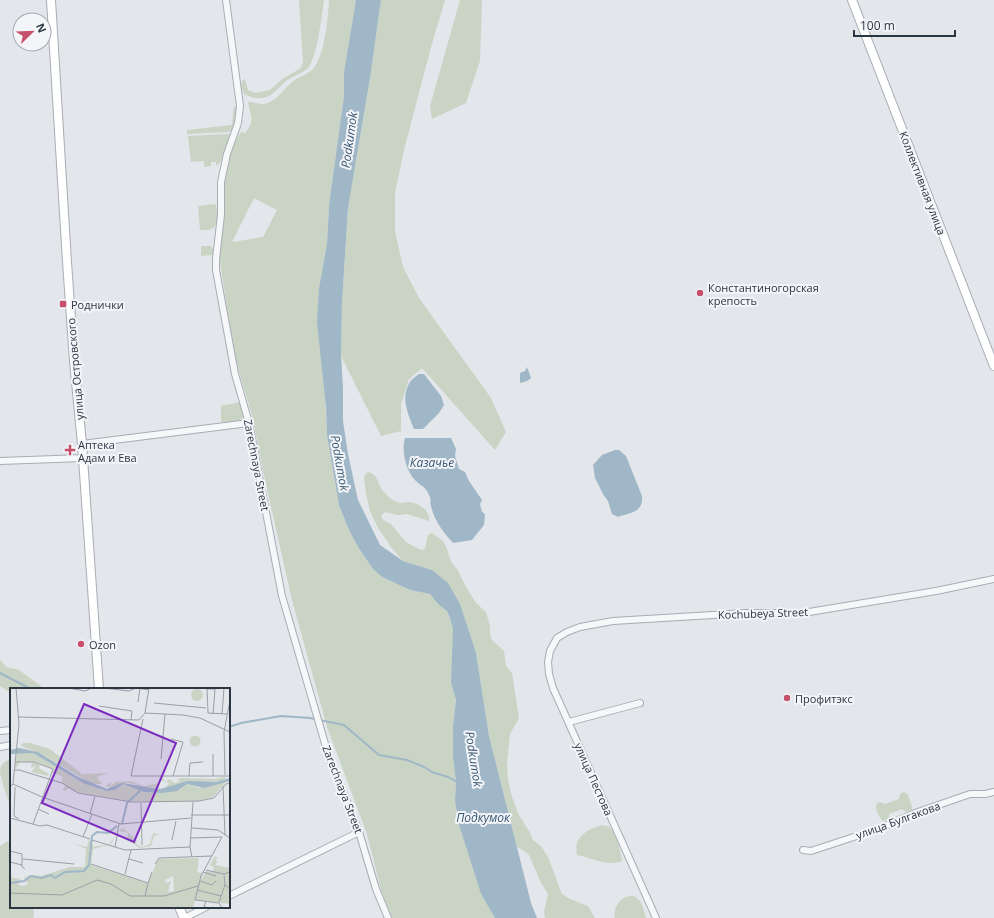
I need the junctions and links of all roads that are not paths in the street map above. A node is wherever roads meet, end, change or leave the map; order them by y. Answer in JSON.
{"nodes":[{"id":1,"x":51,"y":0,"type":"edge"},
{"id":2,"x":226,"y":0,"type":"edge"},
{"id":3,"x":852,"y":0,"type":"edge"},
{"id":4,"x":994,"y":366,"type":"edge"},
{"id":5,"x":249,"y":423,"type":"junction"},
{"id":6,"x":82,"y":444,"type":"junction"},
{"id":7,"x":83,"y":458,"type":"junction"},
{"id":8,"x":0,"y":461,"type":"edge"},
{"id":9,"x":994,"y":579,"type":"edge"},
{"id":10,"x":557,"y":638,"type":"joint"},
{"id":11,"x":99,"y":688,"type":"edge"},
{"id":12,"x":640,"y":703,"type":"dead end"},
{"id":13,"x":569,"y":722,"type":"junction"},
{"id":14,"x":10,"y":730,"type":"edge"},
{"id":15,"x":0,"y":731,"type":"edge"},
{"id":16,"x":10,"y":745,"type":"edge"},
{"id":17,"x":0,"y":748,"type":"edge"},
{"id":18,"x":994,"y":792,"type":"edge"},
{"id":19,"x":359,"y":832,"type":"junction"},
{"id":20,"x":803,"y":850,"type":"dead end"},
{"id":21,"x":230,"y":896,"type":"edge"},
{"id":22,"x":179,"y":908,"type":"edge"},
{"id":23,"x":204,"y":908,"type":"edge"},
{"id":24,"x":184,"y":918,"type":"edge"},
{"id":25,"x":388,"y":918,"type":"edge"},
{"id":26,"x":656,"y":918,"type":"edge"}],
"edges":[{"from":1,"to":6,"type":"street","name":"улица Островского"},
{"from":2,"to":5,"type":"street","name":"Zarechnaya Street"},
{"from":3,"to":4,"type":"street","name":"Коллективная улица"},
{"from":5,"to":6,"type":"street"},
{"from":5,"to":19,"type":"street","name":"Zarechnaya Street"},
{"from":6,"to":7,"type":"street","name":"улица Островского"},
{"from":7,"to":8,"type":"street"},
{"from":7,"to":11,"type":"street","name":"улица Островского"},
{"from":9,"to":10,"type":"street","name":"Kochubeya Street"},
{"from":10,"to":13,"type":"street","name":"улица Пестова"},
{"from":12,"to":13,"type":"street"},
{"from":13,"to":26,"type":"street","name":"улица Пестова"},
{"from":14,"to":15,"type":"street"},
{"from":16,"to":17,"type":"street"},
{"from":18,"to":20,"type":"street","name":"улица Булгакова"},
{"from":19,"to":21,"type":"street"},
{"from":19,"to":25,"type":"street","name":"Zarechnaya Street"},
{"from":22,"to":24,"type":"street"},
{"from":23,"to":24,"type":"street"}]}
